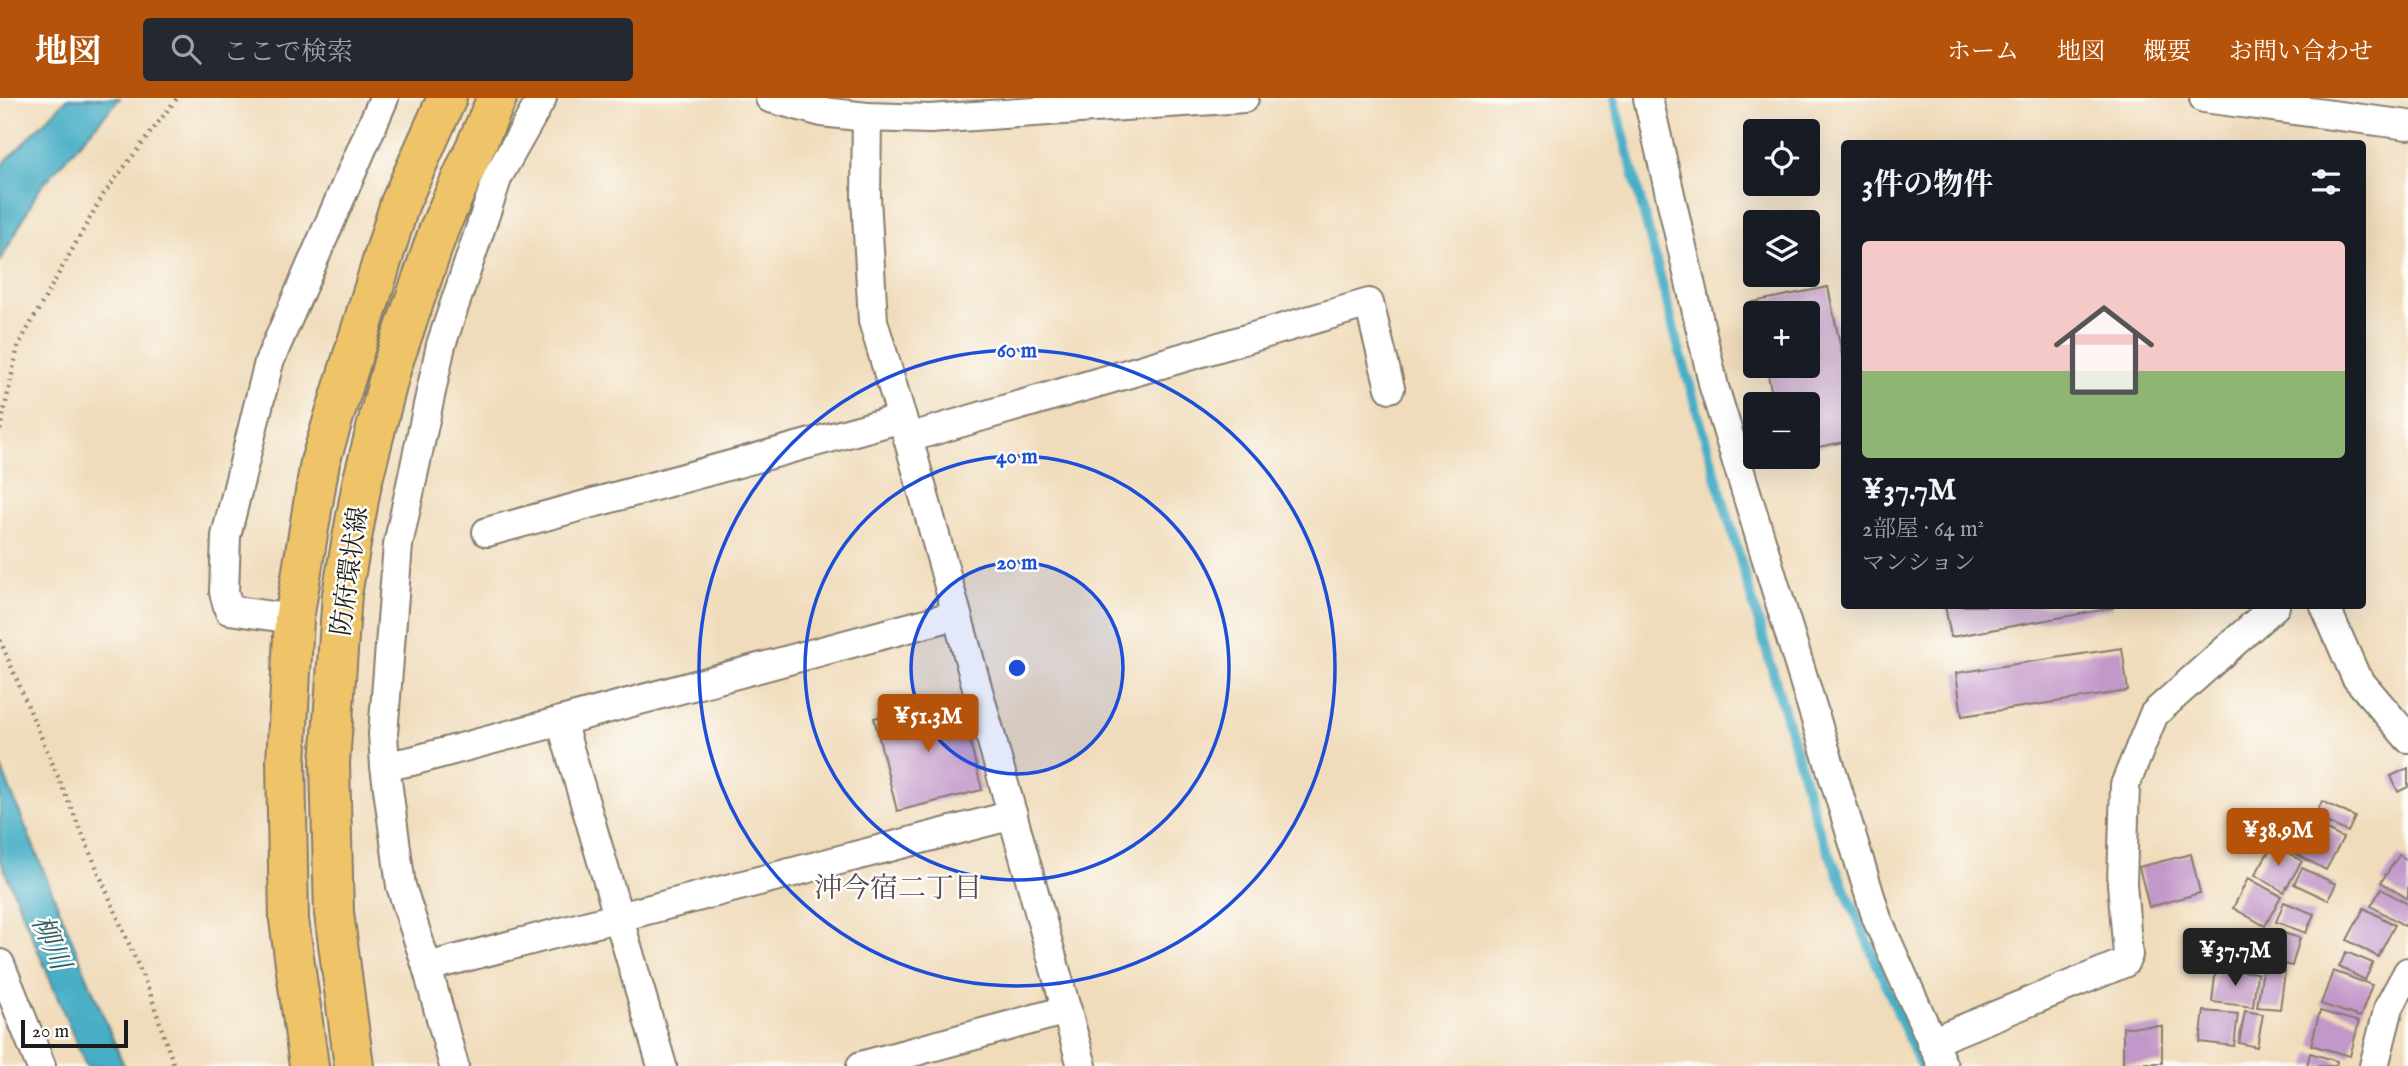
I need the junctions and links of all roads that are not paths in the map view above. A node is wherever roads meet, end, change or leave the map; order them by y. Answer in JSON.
{"nodes":[{"id":1,"x":384,"y":98,"type":"edge"},
{"id":2,"x":447,"y":98,"type":"edge"},
{"id":3,"x":497,"y":98,"type":"edge"},
{"id":4,"x":542,"y":98,"type":"edge"},
{"id":5,"x":770,"y":98,"type":"edge"},
{"id":6,"x":1244,"y":98,"type":"edge"},
{"id":7,"x":1648,"y":98,"type":"edge"},
{"id":8,"x":2204,"y":98,"type":"edge"},
{"id":9,"x":867,"y":117,"type":"junction"},
{"id":10,"x":2408,"y":125,"type":"edge"},
{"id":11,"x":1390,"y":388,"type":"dead end"},
{"id":12,"x":905,"y":428,"type":"junction"},
{"id":13,"x":487,"y":532,"type":"dead end"},
{"id":14,"x":2272,"y":609,"type":"edge"},
{"id":15,"x":2326,"y":609,"type":"edge"},
{"id":16,"x":956,"y":615,"type":"junction"},
{"id":17,"x":294,"y":619,"type":"junction"},
{"id":18,"x":561,"y":721,"type":"junction"},
{"id":19,"x":2408,"y":738,"type":"edge"},
{"id":20,"x":385,"y":766,"type":"junction"},
{"id":21,"x":1013,"y":815,"type":"junction"},
{"id":22,"x":620,"y":918,"type":"junction"},
{"id":23,"x":0,"y":964,"type":"edge"},
{"id":24,"x":427,"y":967,"type":"junction"},
{"id":25,"x":2408,"y":972,"type":"edge"},
{"id":26,"x":1067,"y":1010,"type":"junction"},
{"id":27,"x":2398,"y":1012,"type":"edge"},
{"id":28,"x":1937,"y":1054,"type":"edge"},
{"id":29,"x":41,"y":1066,"type":"edge"},
{"id":30,"x":309,"y":1066,"type":"edge"},
{"id":31,"x":354,"y":1066,"type":"edge"},
{"id":32,"x":454,"y":1066,"type":"edge"},
{"id":33,"x":662,"y":1066,"type":"edge"},
{"id":34,"x":860,"y":1066,"type":"edge"},
{"id":35,"x":1082,"y":1066,"type":"edge"},
{"id":36,"x":2374,"y":1066,"type":"edge"}],
"edges":[{"from":1,"to":17,"type":"street"},
{"from":2,"to":17,"type":"main road","name":"防府環状線"},
{"from":3,"to":31,"type":"main road","name":"防府環状線"},
{"from":4,"to":20,"type":"street"},
{"from":5,"to":9,"type":"street"},
{"from":6,"to":9,"type":"street"},
{"from":7,"to":28,"type":"street"},
{"from":8,"to":10,"type":"street"},
{"from":9,"to":12,"type":"street"},
{"from":11,"to":12,"type":"street"},
{"from":12,"to":13,"type":"street"},
{"from":12,"to":16,"type":"street"},
{"from":14,"to":28,"type":"street"},
{"from":15,"to":19,"type":"street"},
{"from":16,"to":18,"type":"street"},
{"from":16,"to":21,"type":"street"},
{"from":17,"to":30,"type":"main road","name":"防府環状線"},
{"from":18,"to":20,"type":"street"},
{"from":18,"to":22,"type":"street"},
{"from":20,"to":24,"type":"street"},
{"from":21,"to":22,"type":"street"},
{"from":21,"to":26,"type":"street"},
{"from":22,"to":24,"type":"street"},
{"from":22,"to":33,"type":"street"},
{"from":23,"to":29,"type":"street"},
{"from":24,"to":32,"type":"street"},
{"from":25,"to":27,"type":"street"},
{"from":26,"to":34,"type":"street"},
{"from":26,"to":35,"type":"street"},
{"from":27,"to":36,"type":"street"}]}
